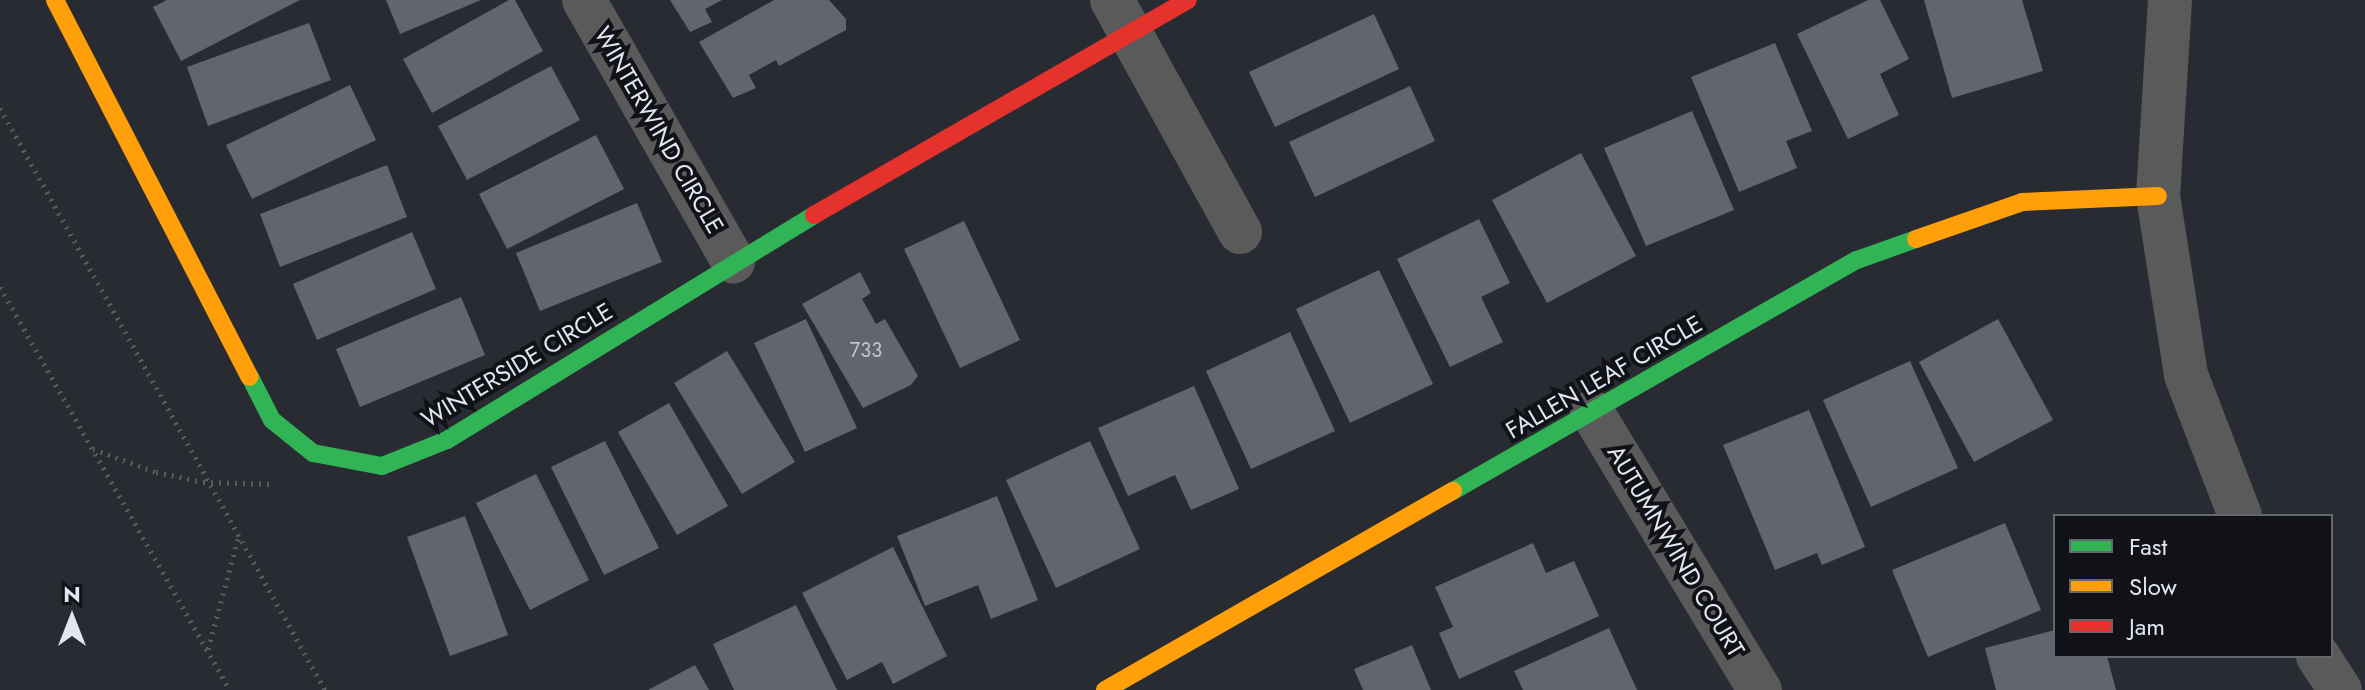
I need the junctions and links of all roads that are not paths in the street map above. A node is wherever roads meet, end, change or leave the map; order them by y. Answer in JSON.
{"nodes":[{"id":1,"x":55,"y":0,"type":"edge"},
{"id":2,"x":584,"y":0,"type":"edge"},
{"id":3,"x":1188,"y":0,"type":"edge"},
{"id":4,"x":2170,"y":0,"type":"edge"},
{"id":5,"x":1120,"y":15,"type":"edge"},
{"id":6,"x":2158,"y":196,"type":"junction"},
{"id":7,"x":1240,"y":232,"type":"dead end"},
{"id":8,"x":733,"y":261,"type":"junction"},
{"id":9,"x":1592,"y":412,"type":"junction"},
{"id":10,"x":2239,"y":514,"type":"edge"},
{"id":11,"x":2319,"y":658,"type":"edge"},
{"id":12,"x":1105,"y":690,"type":"edge"},
{"id":13,"x":1760,"y":690,"type":"edge"},
{"id":14,"x":2340,"y":690,"type":"edge"}],
"edges":[{"from":1,"to":8,"type":"street","name":"WINTERSIDE CIRCLE"},
{"from":2,"to":8,"type":"street","name":"WINTERWIND CIRCLE"},
{"from":3,"to":5,"type":"street","name":"WINTERSIDE CIRCLE"},
{"from":4,"to":6,"type":"street"},
{"from":5,"to":7,"type":"street"},
{"from":5,"to":8,"type":"street","name":"WINTERSIDE CIRCLE"},
{"from":6,"to":9,"type":"street","name":"FALLEN LEAF CIRCLE"},
{"from":6,"to":10,"type":"street"},
{"from":9,"to":12,"type":"street","name":"FALLEN LEAF CIRCLE"},
{"from":9,"to":13,"type":"street","name":"AUTUMNWIND COURT"},
{"from":11,"to":14,"type":"street"}]}
